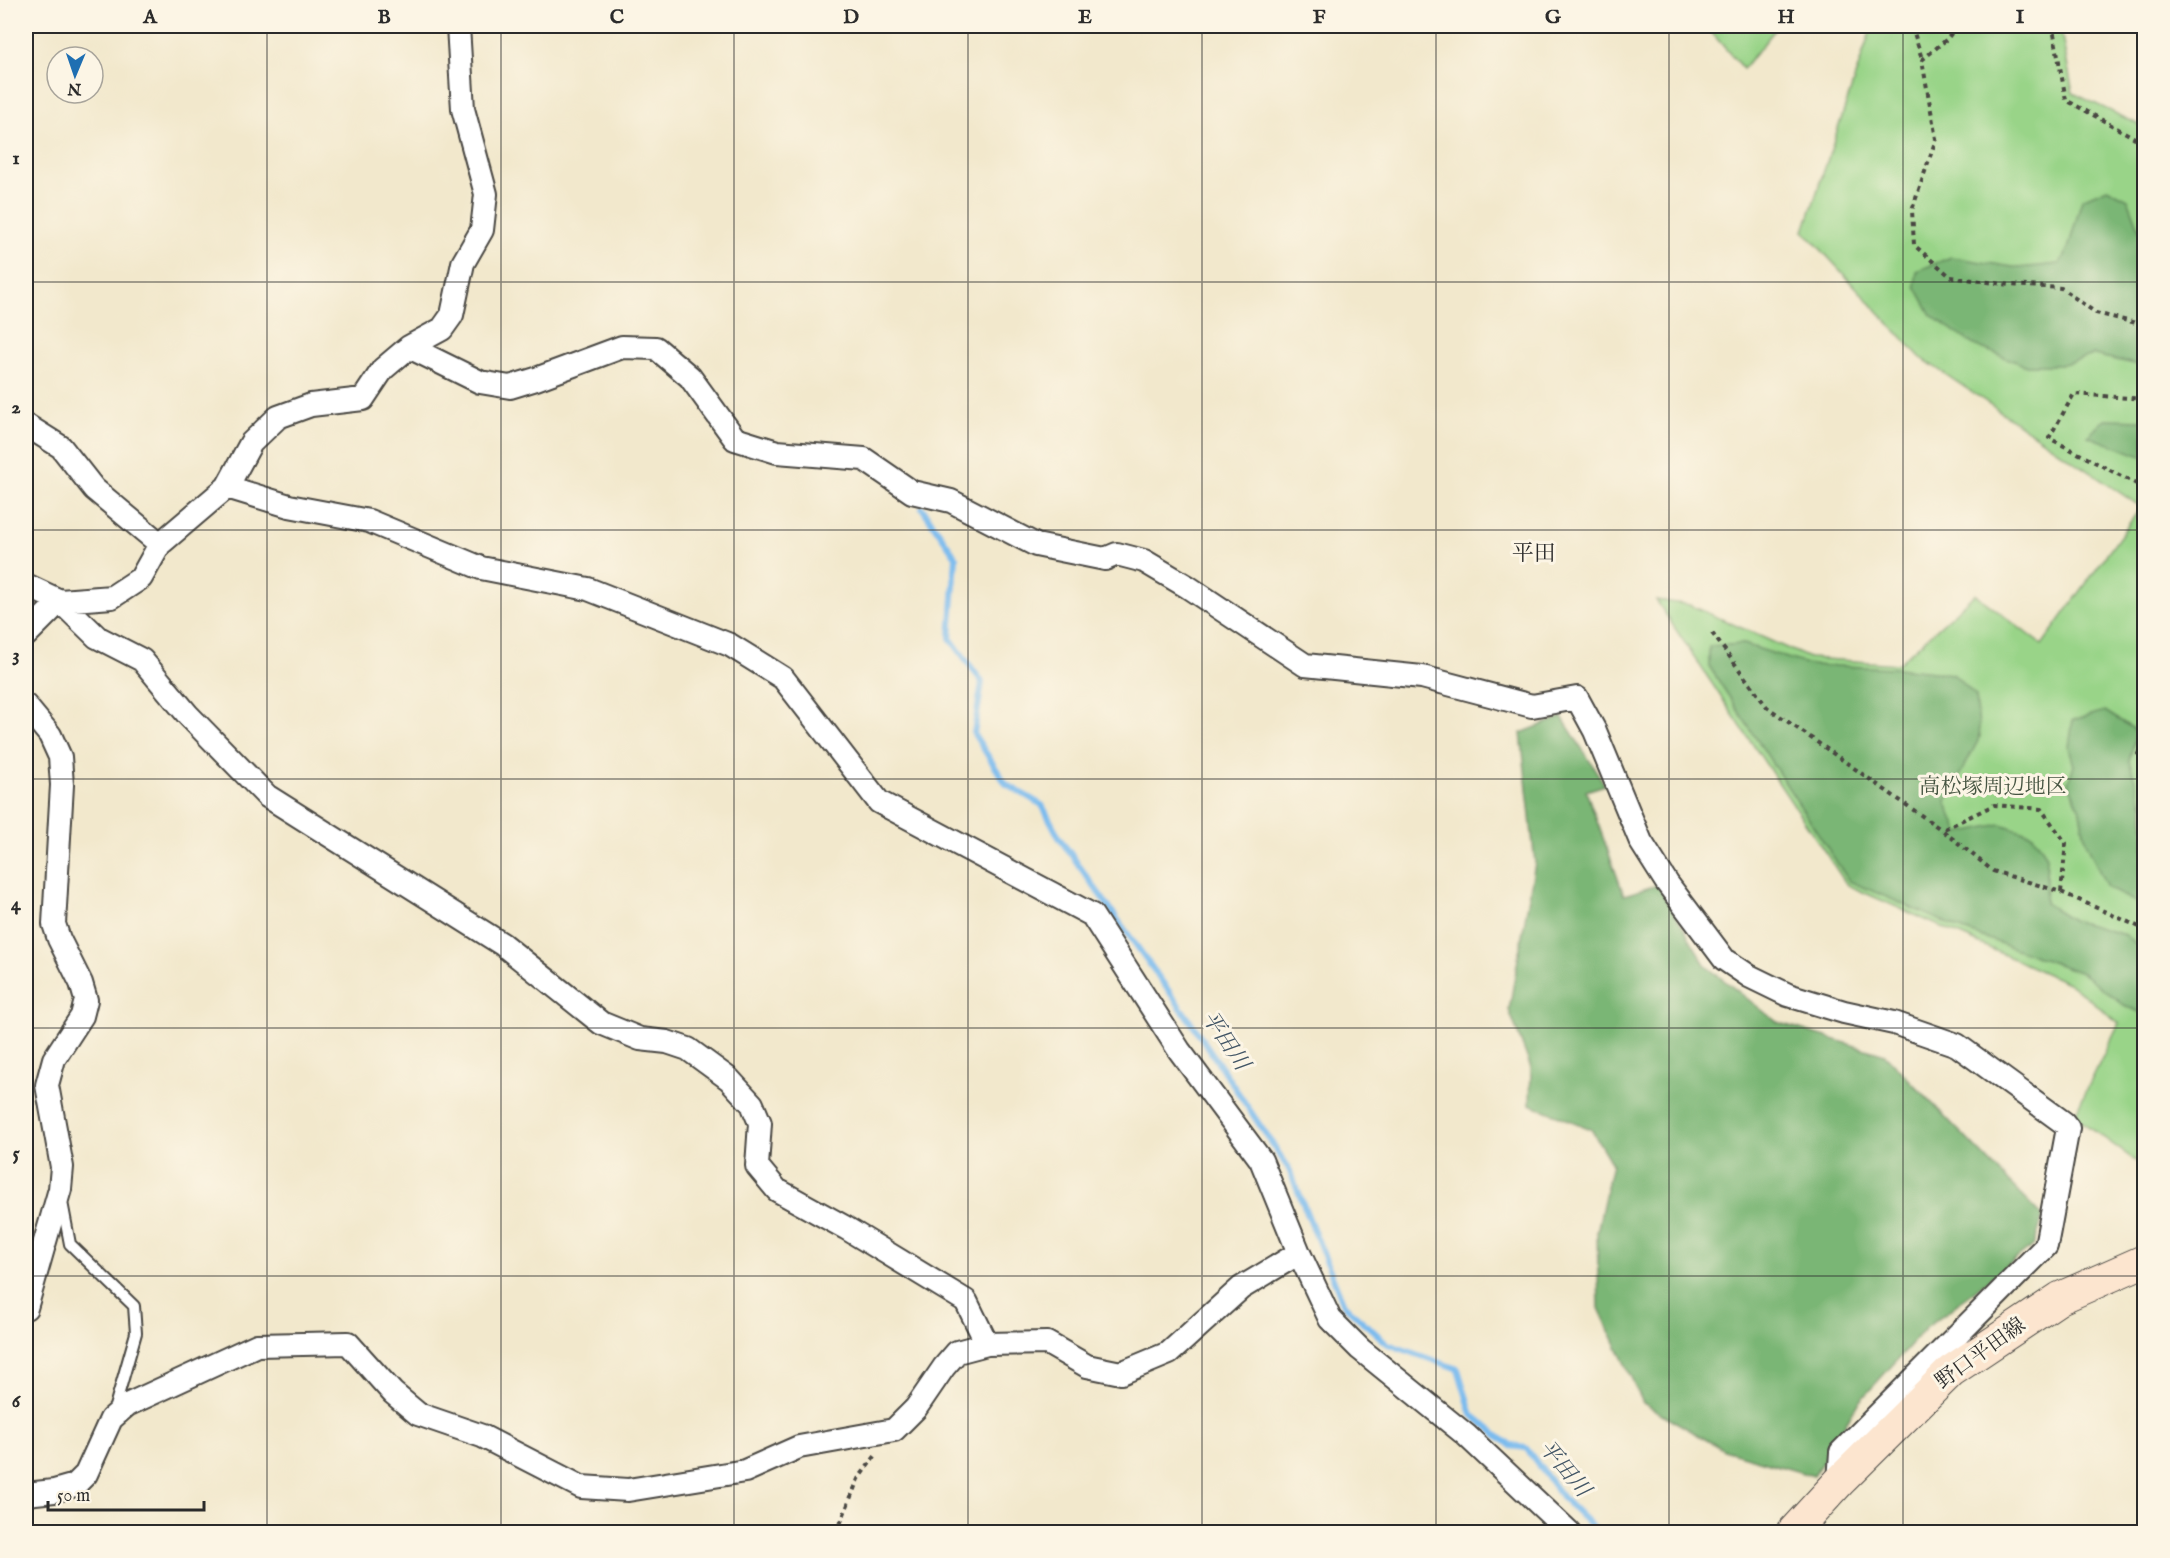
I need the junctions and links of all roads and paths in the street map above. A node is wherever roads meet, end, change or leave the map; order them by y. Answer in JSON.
{"nodes":[{"id":1,"x":458,"y":26,"type":"edge"},
{"id":2,"x":1957,"y":26,"type":"edge"},
{"id":3,"x":2048,"y":26,"type":"edge"},
{"id":4,"x":1913,"y":27,"type":"edge"},
{"id":5,"x":1923,"y":60,"type":"junction"},
{"id":6,"x":2145,"y":143,"type":"edge"},
{"id":7,"x":2145,"y":325,"type":"edge"},
{"id":8,"x":409,"y":346,"type":"junction"},
{"id":9,"x":2145,"y":399,"type":"edge"},
{"id":10,"x":26,"y":425,"type":"edge"},
{"id":11,"x":227,"y":487,"type":"junction"},
{"id":12,"x":2145,"y":488,"type":"edge"},
{"id":13,"x":160,"y":544,"type":"junction"},
{"id":14,"x":26,"y":585,"type":"edge"},
{"id":15,"x":60,"y":601,"type":"junction"},
{"id":16,"x":1712,"y":633,"type":"dead end"},
{"id":17,"x":26,"y":634,"type":"edge"},
{"id":18,"x":26,"y":706,"type":"edge"},
{"id":19,"x":2145,"y":743,"type":"edge"},
{"id":20,"x":2145,"y":774,"type":"edge"},
{"id":21,"x":1942,"y":830,"type":"junction"},
{"id":22,"x":2061,"y":892,"type":"junction"},
{"id":23,"x":2145,"y":929,"type":"edge"},
{"id":24,"x":60,"y":1190,"type":"junction"},
{"id":25,"x":1299,"y":1253,"type":"junction"},
{"id":26,"x":2145,"y":1261,"type":"edge"},
{"id":27,"x":26,"y":1308,"type":"edge"},
{"id":28,"x":987,"y":1344,"type":"junction"},
{"id":29,"x":111,"y":1419,"type":"junction"},
{"id":30,"x":894,"y":1430,"type":"junction"},
{"id":31,"x":1839,"y":1482,"type":"junction"},
{"id":32,"x":26,"y":1494,"type":"edge"},
{"id":33,"x":837,"y":1533,"type":"edge"},
{"id":34,"x":1569,"y":1533,"type":"edge"},
{"id":35,"x":1793,"y":1533,"type":"edge"}],
"edges":[{"from":1,"to":8,"type":"street"},
{"from":2,"to":5,"type":"path"},
{"from":3,"to":6,"type":"path"},
{"from":4,"to":5,"type":"path"},
{"from":5,"to":7,"type":"path"},
{"from":8,"to":11,"type":"street"},
{"from":8,"to":31,"type":"street"},
{"from":9,"to":12,"type":"path"},
{"from":10,"to":13,"type":"street"},
{"from":11,"to":13,"type":"street"},
{"from":11,"to":25,"type":"street"},
{"from":13,"to":15,"type":"street"},
{"from":14,"to":15,"type":"street"},
{"from":15,"to":17,"type":"street"},
{"from":15,"to":28,"type":"street"},
{"from":16,"to":21,"type":"path"},
{"from":18,"to":24,"type":"street"},
{"from":19,"to":20,"type":"path"},
{"from":21,"to":22,"type":"path"},
{"from":21,"to":22,"type":"path"},
{"from":22,"to":23,"type":"path"},
{"from":24,"to":27,"type":"street"},
{"from":24,"to":29,"type":"lane"},
{"from":25,"to":28,"type":"street"},
{"from":25,"to":34,"type":"street"},
{"from":26,"to":31,"type":"main road","name":"野口平田線"},
{"from":28,"to":30,"type":"street"},
{"from":29,"to":30,"type":"street"},
{"from":29,"to":32,"type":"street"},
{"from":30,"to":33,"type":"path"},
{"from":31,"to":35,"type":"main road","name":"野口平田線"}]}
